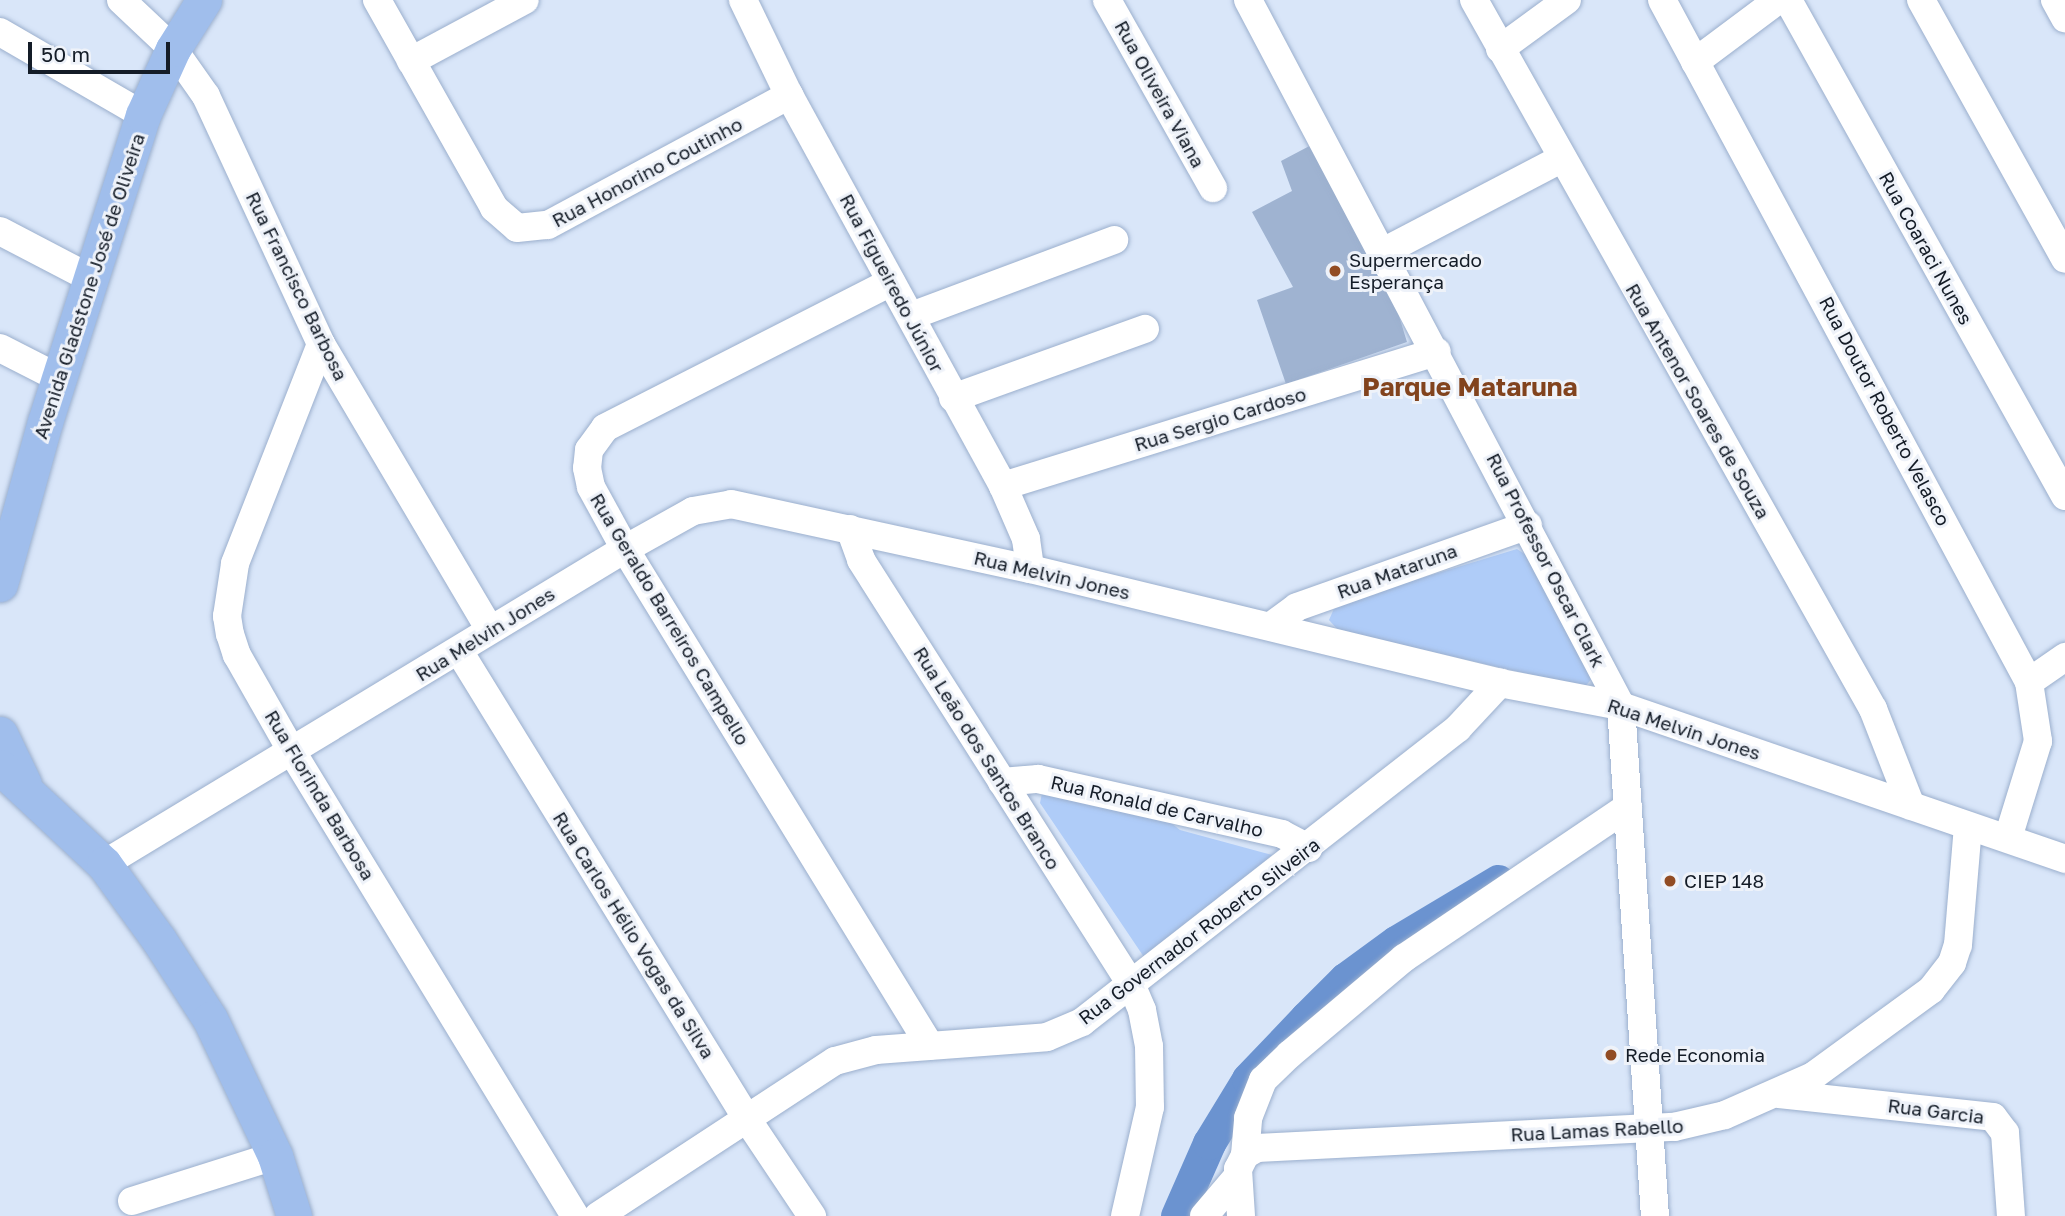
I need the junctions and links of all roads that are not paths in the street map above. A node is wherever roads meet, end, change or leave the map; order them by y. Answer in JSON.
{"nodes":[{"id":1,"x":121,"y":0,"type":"edge"},
{"id":2,"x":204,"y":0,"type":"edge"},
{"id":3,"x":377,"y":0,"type":"edge"},
{"id":4,"x":525,"y":0,"type":"edge"},
{"id":5,"x":743,"y":0,"type":"edge"},
{"id":6,"x":1107,"y":0,"type":"edge"},
{"id":7,"x":1248,"y":0,"type":"edge"},
{"id":8,"x":1474,"y":0,"type":"edge"},
{"id":9,"x":1567,"y":0,"type":"edge"},
{"id":10,"x":1662,"y":0,"type":"edge"},
{"id":11,"x":1778,"y":0,"type":"edge"},
{"id":12,"x":1788,"y":0,"type":"edge"},
{"id":13,"x":1921,"y":0,"type":"edge"},
{"id":14,"x":2055,"y":0,"type":"edge"},
{"id":15,"x":2065,"y":18,"type":"edge"},
{"id":16,"x":0,"y":32,"type":"edge"},
{"id":17,"x":173,"y":49,"type":"junction"},
{"id":18,"x":1500,"y":49,"type":"junction"},
{"id":19,"x":411,"y":61,"type":"junction"},
{"id":20,"x":1695,"y":62,"type":"junction"},
{"id":21,"x":789,"y":95,"type":"junction"},
{"id":22,"x":144,"y":115,"type":"junction"},
{"id":23,"x":1561,"y":159,"type":"junction"},
{"id":24,"x":1213,"y":188,"type":"dead end"},
{"id":25,"x":0,"y":231,"type":"edge"},
{"id":26,"x":1114,"y":240,"type":"dead end"},
{"id":27,"x":1383,"y":252,"type":"junction"},
{"id":28,"x":2065,"y":259,"type":"edge"},
{"id":29,"x":92,"y":279,"type":"junction"},
{"id":30,"x":891,"y":282,"type":"junction"},
{"id":31,"x":911,"y":316,"type":"junction"},
{"id":32,"x":1145,"y":328,"type":"dead end"},
{"id":33,"x":321,"y":344,"type":"junction"},
{"id":34,"x":0,"y":348,"type":"edge"},
{"id":35,"x":1437,"y":352,"type":"junction"},
{"id":36,"x":59,"y":378,"type":"junction"},
{"id":37,"x":953,"y":398,"type":"junction"},
{"id":38,"x":1003,"y":486,"type":"junction"},
{"id":39,"x":2065,"y":496,"type":"edge"},
{"id":40,"x":1528,"y":525,"type":"junction"},
{"id":41,"x":850,"y":528,"type":"junction"},
{"id":42,"x":625,"y":549,"type":"junction"},
{"id":43,"x":1030,"y":569,"type":"junction"},
{"id":44,"x":0,"y":584,"type":"edge"},
{"id":45,"x":1271,"y":626,"type":"junction"},
{"id":46,"x":490,"y":630,"type":"junction"},
{"id":47,"x":459,"y":651,"type":"junction"},
{"id":48,"x":2065,"y":657,"type":"edge"},
{"id":49,"x":2029,"y":682,"type":"junction"},
{"id":50,"x":1500,"y":683,"type":"junction"},
{"id":51,"x":1621,"y":706,"type":"junction"},
{"id":52,"x":0,"y":734,"type":"edge"},
{"id":53,"x":291,"y":750,"type":"junction"},
{"id":54,"x":13,"y":777,"type":"edge"},
{"id":55,"x":1002,"y":782,"type":"junction"},
{"id":56,"x":1911,"y":806,"type":"junction"},
{"id":57,"x":1628,"y":807,"type":"junction"},
{"id":58,"x":1968,"y":826,"type":"junction"},
{"id":59,"x":2008,"y":838,"type":"junction"},
{"id":60,"x":1308,"y":848,"type":"junction"},
{"id":61,"x":2065,"y":859,"type":"edge"},
{"id":62,"x":104,"y":864,"type":"junction"},
{"id":63,"x":1131,"y":984,"type":"junction"},
{"id":64,"x":930,"y":1046,"type":"junction"},
{"id":65,"x":1776,"y":1093,"type":"junction"},
{"id":66,"x":747,"y":1119,"type":"junction"},
{"id":67,"x":1649,"y":1127,"type":"junction"},
{"id":68,"x":275,"y":1156,"type":"junction"},
{"id":69,"x":1241,"y":1166,"type":"junction"},
{"id":70,"x":132,"y":1201,"type":"dead end"},
{"id":71,"x":294,"y":1216,"type":"edge"},
{"id":72,"x":575,"y":1216,"type":"edge"},
{"id":73,"x":598,"y":1216,"type":"edge"},
{"id":74,"x":812,"y":1216,"type":"edge"},
{"id":75,"x":1125,"y":1216,"type":"edge"},
{"id":76,"x":1204,"y":1216,"type":"edge"},
{"id":77,"x":1241,"y":1216,"type":"edge"},
{"id":78,"x":1655,"y":1216,"type":"edge"},
{"id":79,"x":2011,"y":1216,"type":"edge"}],
"edges":[{"from":1,"to":17,"type":"street","name":"Rua Francisco Barbosa"},
{"from":2,"to":17,"type":"main road","name":"Avenida Gladstone José de Oliveira"},
{"from":3,"to":19,"type":"street","name":"Rua Honorino Coutinho"},
{"from":4,"to":19,"type":"street"},
{"from":5,"to":21,"type":"street","name":"Rua Figueiredo Júnior"},
{"from":6,"to":24,"type":"street","name":"Rua Oliveira Viana"},
{"from":7,"to":27,"type":"street","name":"Rua Professor Oscar Clark"},
{"from":8,"to":18,"type":"street","name":"Rua Antenor Soares de Souza"},
{"from":9,"to":18,"type":"street"},
{"from":10,"to":20,"type":"street","name":"Rua Doutor Roberto Velasco"},
{"from":11,"to":20,"type":"street"},
{"from":12,"to":39,"type":"street","name":"Rua Coaraci Nunes"},
{"from":13,"to":28,"type":"street"},
{"from":14,"to":15,"type":"street"},
{"from":16,"to":22,"type":"street"},
{"from":17,"to":22,"type":"main road","name":"Avenida Gladstone José de Oliveira"},
{"from":17,"to":33,"type":"street","name":"Rua Francisco Barbosa"},
{"from":18,"to":23,"type":"street","name":"Rua Antenor Soares de Souza"},
{"from":19,"to":21,"type":"street","name":"Rua Honorino Coutinho"},
{"from":20,"to":49,"type":"street","name":"Rua Doutor Roberto Velasco"},
{"from":21,"to":30,"type":"street","name":"Rua Figueiredo Júnior"},
{"from":22,"to":29,"type":"main road","name":"Avenida Gladstone José de Oliveira"},
{"from":23,"to":27,"type":"street"},
{"from":23,"to":56,"type":"street","name":"Rua Antenor Soares de Souza"},
{"from":25,"to":29,"type":"street"},
{"from":26,"to":31,"type":"street"},
{"from":27,"to":35,"type":"street","name":"Rua Professor Oscar Clark"},
{"from":29,"to":36,"type":"main road","name":"Avenida Gladstone José de Oliveira"},
{"from":30,"to":31,"type":"street","name":"Rua Figueiredo Júnior"},
{"from":30,"to":42,"type":"street","name":"Rua Geraldo Barreiros Campello"},
{"from":31,"to":37,"type":"street","name":"Rua Figueiredo Júnior"},
{"from":32,"to":37,"type":"street"},
{"from":33,"to":46,"type":"street","name":"Rua Francisco Barbosa"},
{"from":33,"to":53,"type":"street","name":"Rua Florinda Barbosa"},
{"from":34,"to":36,"type":"street"},
{"from":35,"to":38,"type":"street","name":"Rua Sergio Cardoso"},
{"from":35,"to":40,"type":"street","name":"Rua Professor Oscar Clark"},
{"from":36,"to":44,"type":"main road","name":"Avenida Gladstone José de Oliveira"},
{"from":37,"to":38,"type":"street","name":"Rua Figueiredo Júnior"},
{"from":38,"to":43,"type":"street","name":"Rua Figueiredo Júnior"},
{"from":40,"to":45,"type":"street","name":"Rua Mataruna"},
{"from":40,"to":51,"type":"street","name":"Rua Professor Oscar Clark"},
{"from":41,"to":42,"type":"street","name":"Rua Melvin Jones"},
{"from":41,"to":43,"type":"street","name":"Rua Melvin Jones"},
{"from":41,"to":55,"type":"street","name":"Rua Leão dos Santos Branco"},
{"from":42,"to":46,"type":"street","name":"Rua Melvin Jones"},
{"from":42,"to":64,"type":"street","name":"Rua Geraldo Barreiros Campello"},
{"from":43,"to":45,"type":"street","name":"Rua Melvin Jones"},
{"from":45,"to":50,"type":"street","name":"Rua Melvin Jones"},
{"from":46,"to":47,"type":"street","name":"Rua Melvin Jones"},
{"from":47,"to":53,"type":"street","name":"Rua Melvin Jones"},
{"from":47,"to":66,"type":"street","name":"Rua Carlos Hélio Vogas da Silva"},
{"from":48,"to":49,"type":"street"},
{"from":49,"to":59,"type":"street","name":"Rua Doutor Roberto Velasco"},
{"from":50,"to":51,"type":"street","name":"Rua Melvin Jones"},
{"from":50,"to":60,"type":"street","name":"Rua Governador Roberto Silveira"},
{"from":51,"to":56,"type":"street","name":"Rua Melvin Jones"},
{"from":51,"to":57,"type":"street","name":"Rua Professor Oscar Clark"},
{"from":52,"to":54,"type":"main road"},
{"from":53,"to":62,"type":"street","name":"Rua Melvin Jones"},
{"from":53,"to":72,"type":"street","name":"Rua Florinda Barbosa"},
{"from":54,"to":62,"type":"main road"},
{"from":55,"to":60,"type":"street","name":"Rua Ronald de Carvalho"},
{"from":55,"to":63,"type":"street","name":"Rua Leão dos Santos Branco"},
{"from":56,"to":58,"type":"street","name":"Rua Melvin Jones"},
{"from":57,"to":67,"type":"street","name":"Rua Professor Oscar Clark"},
{"from":57,"to":69,"type":"street"},
{"from":58,"to":59,"type":"street","name":"Rua Melvin Jones"},
{"from":58,"to":65,"type":"street","name":"Rua Lamas Rabello"},
{"from":59,"to":61,"type":"street","name":"Rua Melvin Jones"},
{"from":60,"to":63,"type":"street","name":"Rua Governador Roberto Silveira"},
{"from":62,"to":68,"type":"main road"},
{"from":63,"to":64,"type":"street","name":"Rua Governador Roberto Silveira"},
{"from":63,"to":75,"type":"street","name":"Rua Leão dos Santos Branco"},
{"from":64,"to":66,"type":"street","name":"Rua Governador Roberto Silveira"},
{"from":65,"to":67,"type":"street","name":"Rua Lamas Rabello"},
{"from":65,"to":79,"type":"street","name":"Rua Garcia"},
{"from":66,"to":73,"type":"street","name":"Rua Governador Roberto Silveira"},
{"from":66,"to":74,"type":"street","name":"Rua Carlos Hélio Vogas da Silva"},
{"from":67,"to":69,"type":"street","name":"Rua Lamas Rabello"},
{"from":67,"to":78,"type":"street","name":"Rua Professor Oscar Clark"},
{"from":68,"to":70,"type":"street"},
{"from":68,"to":71,"type":"main road"},
{"from":69,"to":76,"type":"street"},
{"from":69,"to":77,"type":"street"}]}
